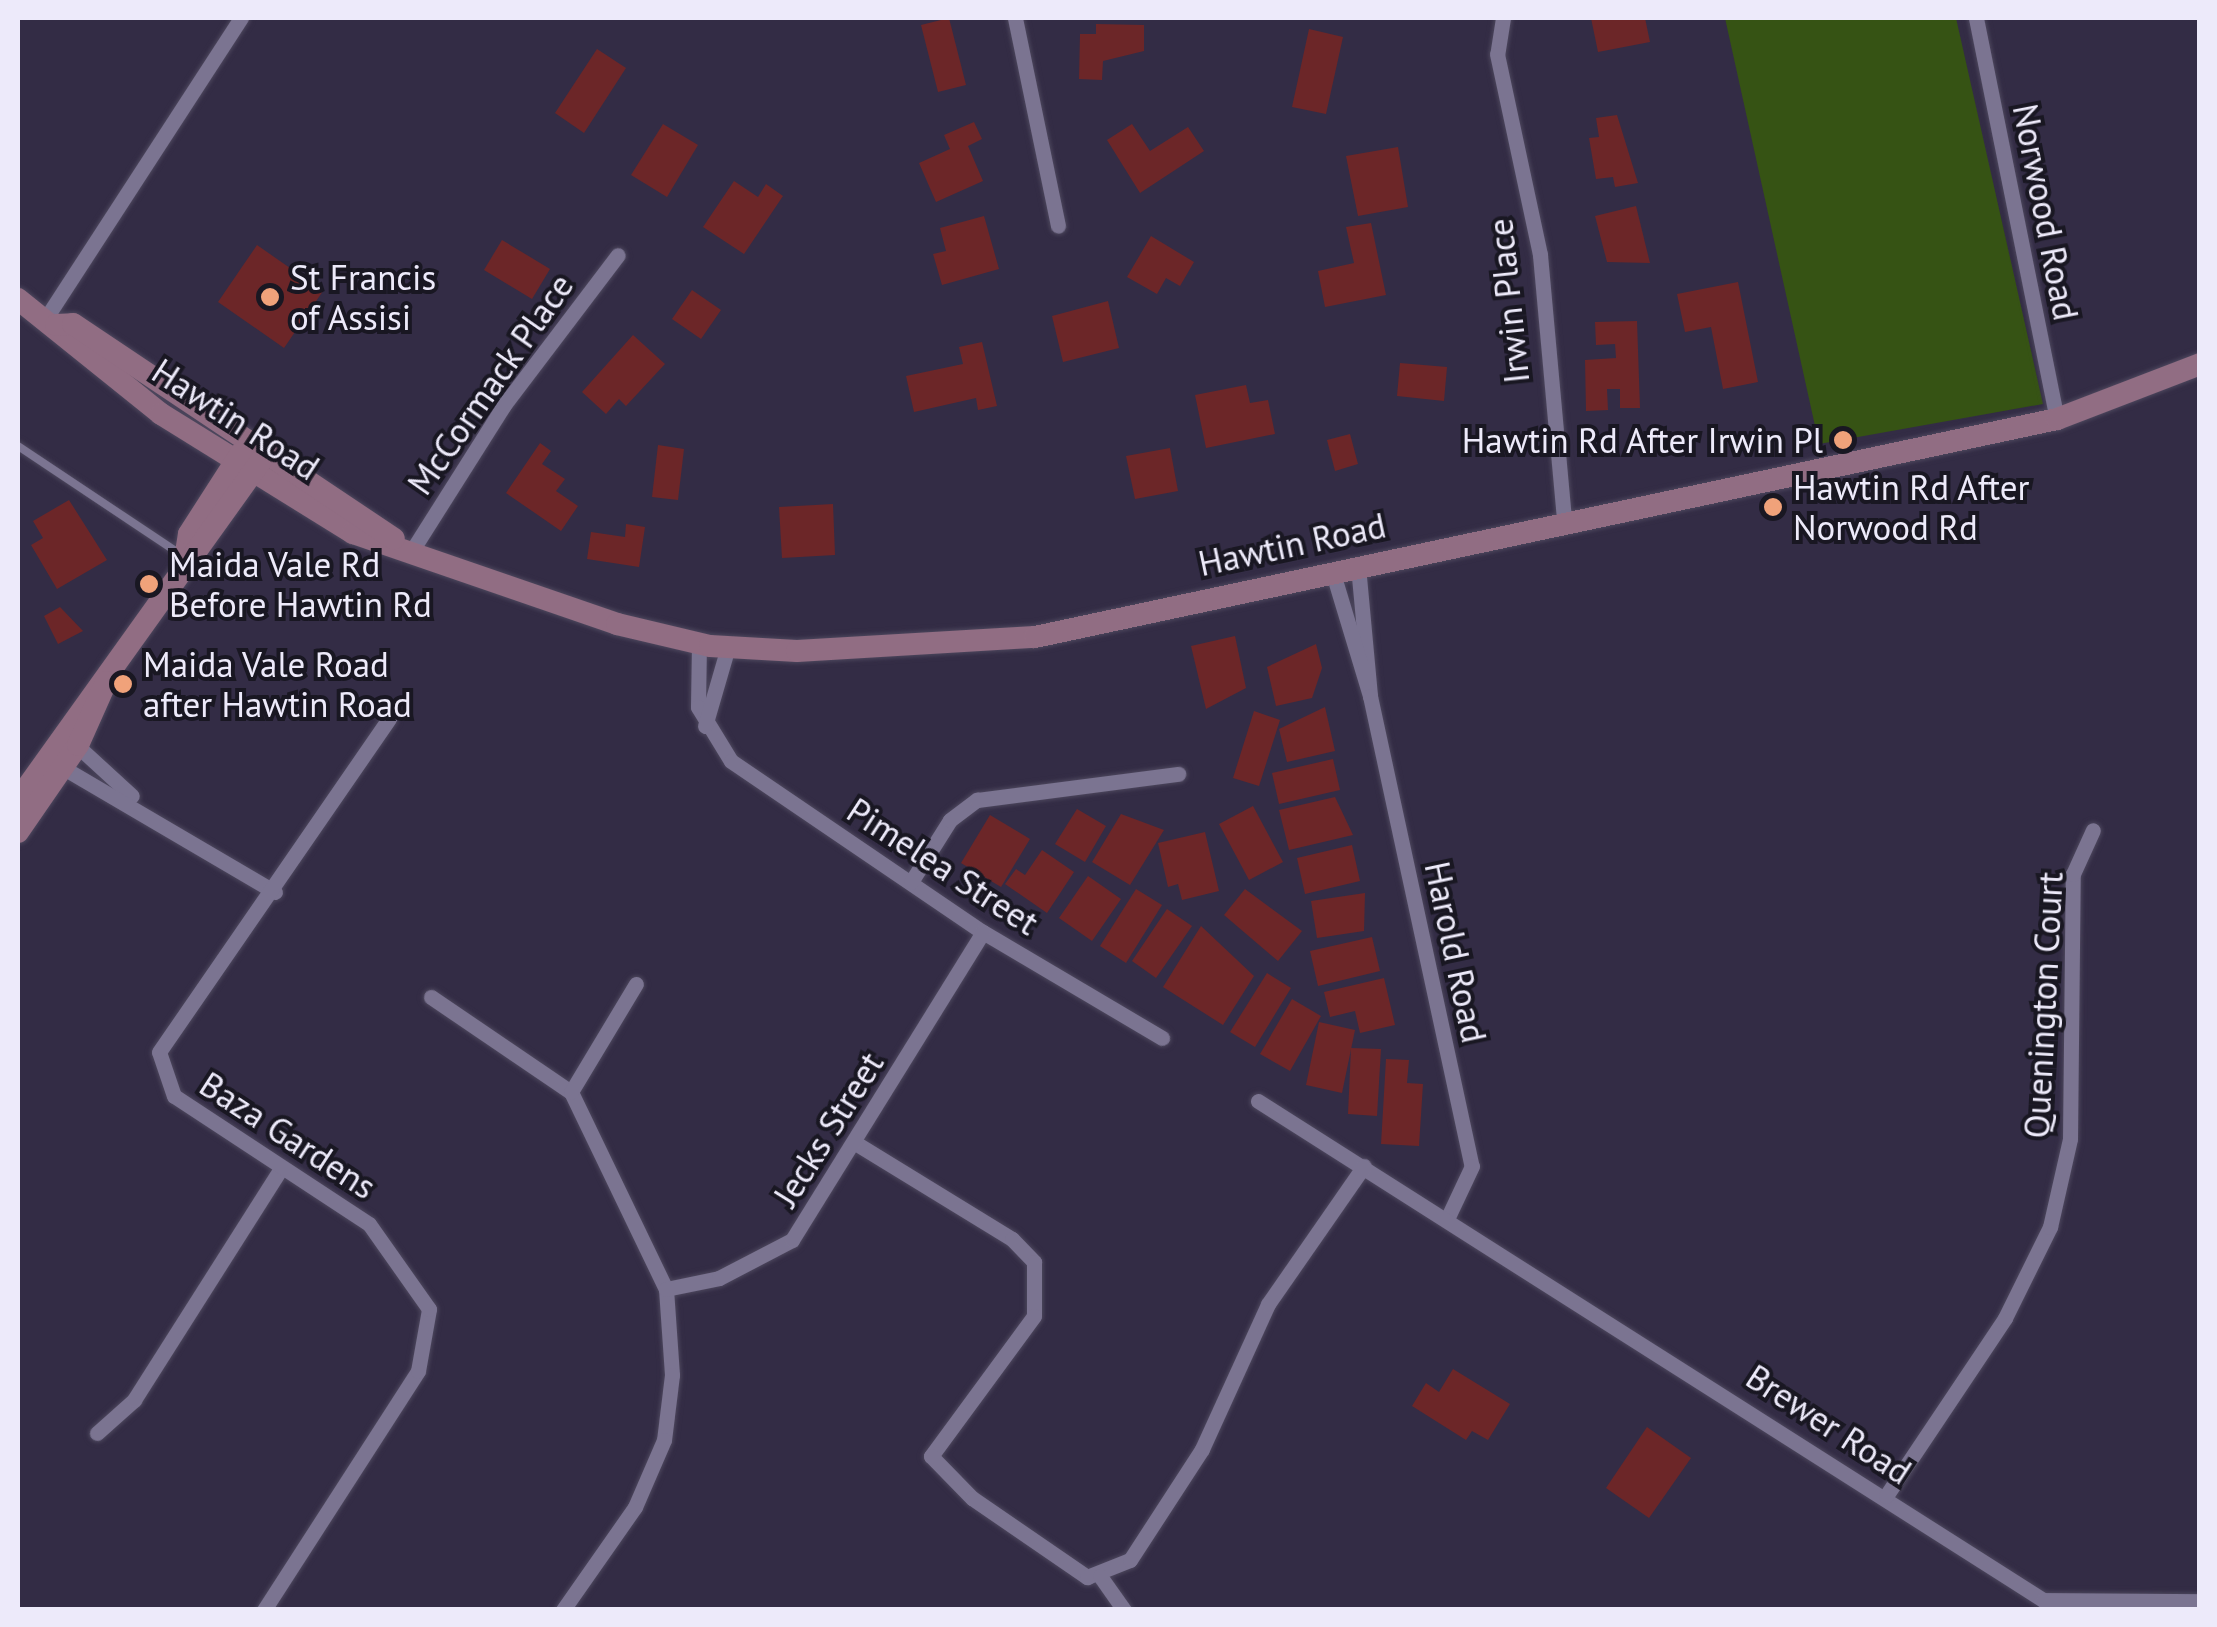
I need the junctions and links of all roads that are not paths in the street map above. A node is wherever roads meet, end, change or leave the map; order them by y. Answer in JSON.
{"nodes":[{"id":1,"x":241,"y":18,"type":"edge"},
{"id":2,"x":1015,"y":18,"type":"edge"},
{"id":3,"x":1502,"y":18,"type":"edge"},
{"id":4,"x":1976,"y":18,"type":"edge"},
{"id":5,"x":1058,"y":226,"type":"dead end"},
{"id":6,"x":618,"y":255,"type":"dead end"},
{"id":7,"x":18,"y":299,"type":"edge"},
{"id":8,"x":51,"y":322,"type":"junction"},
{"id":9,"x":2200,"y":364,"type":"edge"},
{"id":10,"x":2056,"y":418,"type":"junction"},
{"id":11,"x":259,"y":445,"type":"junction"},
{"id":12,"x":18,"y":446,"type":"edge"},
{"id":13,"x":243,"y":469,"type":"junction"},
{"id":14,"x":1564,"y":521,"type":"junction"},
{"id":15,"x":405,"y":545,"type":"junction"},
{"id":16,"x":184,"y":559,"type":"junction"},
{"id":17,"x":1358,"y":566,"type":"junction"},
{"id":18,"x":1332,"y":570,"type":"junction"},
{"id":19,"x":699,"y":643,"type":"junction"},
{"id":20,"x":728,"y":647,"type":"junction"},
{"id":21,"x":1370,"y":696,"type":"junction"},
{"id":22,"x":389,"y":719,"type":"dead end"},
{"id":23,"x":705,"y":726,"type":"junction"},
{"id":24,"x":70,"y":739,"type":"junction"},
{"id":25,"x":54,"y":762,"type":"junction"},
{"id":26,"x":1178,"y":774,"type":"dead end"},
{"id":27,"x":18,"y":800,"type":"edge"},
{"id":28,"x":142,"y":806,"type":"junction"},
{"id":29,"x":2093,"y":830,"type":"dead end"},
{"id":30,"x":18,"y":832,"type":"edge"},
{"id":31,"x":910,"y":882,"type":"junction"},
{"id":32,"x":275,"y":892,"type":"junction"},
{"id":33,"x":984,"y":932,"type":"junction"},
{"id":34,"x":636,"y":984,"type":"dead end"},
{"id":35,"x":431,"y":997,"type":"dead end"},
{"id":36,"x":1162,"y":1038,"type":"dead end"},
{"id":37,"x":571,"y":1092,"type":"junction"},
{"id":38,"x":1258,"y":1101,"type":"dead end"},
{"id":39,"x":856,"y":1144,"type":"junction"},
{"id":40,"x":1364,"y":1166,"type":"junction"},
{"id":41,"x":281,"y":1168,"type":"junction"},
{"id":42,"x":1448,"y":1217,"type":"junction"},
{"id":43,"x":666,"y":1289,"type":"junction"},
{"id":44,"x":97,"y":1433,"type":"dead end"},
{"id":45,"x":1886,"y":1496,"type":"junction"},
{"id":46,"x":1100,"y":1576,"type":"junction"},
{"id":47,"x":2200,"y":1601,"type":"edge"},
{"id":48,"x":2040,"y":1605,"type":"edge"},
{"id":49,"x":264,"y":1610,"type":"edge"},
{"id":50,"x":563,"y":1610,"type":"edge"},
{"id":51,"x":1124,"y":1610,"type":"edge"}],
"edges":[{"from":1,"to":8,"type":"street"},
{"from":2,"to":5,"type":"street"},
{"from":3,"to":14,"type":"street","name":"Irwin Place"},
{"from":4,"to":10,"type":"street","name":"Norwood Road"},
{"from":6,"to":15,"type":"street","name":"McCormack Place"},
{"from":7,"to":8,"type":"main road","name":"Hawtin Road"},
{"from":8,"to":11,"type":"main road","name":"Hawtin Road"},
{"from":8,"to":13,"type":"main road","name":"Hawtin Road"},
{"from":9,"to":10,"type":"main road","name":"Hawtin Road"},
{"from":10,"to":14,"type":"main road","name":"Hawtin Road"},
{"from":11,"to":13,"type":"main road"},
{"from":11,"to":15,"type":"main road","name":"Hawtin Road"},
{"from":12,"to":16,"type":"lane"},
{"from":13,"to":15,"type":"main road","name":"Hawtin Road"},
{"from":13,"to":16,"type":"main road"},
{"from":14,"to":17,"type":"main road","name":"Hawtin Road"},
{"from":15,"to":19,"type":"main road","name":"Hawtin Road"},
{"from":16,"to":24,"type":"main road"},
{"from":17,"to":18,"type":"main road","name":"Hawtin Road"},
{"from":17,"to":21,"type":"street","name":"Harold Road"},
{"from":18,"to":20,"type":"main road","name":"Hawtin Road"},
{"from":18,"to":21,"type":"street","name":"Harold Road"},
{"from":19,"to":20,"type":"main road","name":"Hawtin Road"},
{"from":19,"to":23,"type":"street"},
{"from":20,"to":23,"type":"street"},
{"from":21,"to":42,"type":"street","name":"Harold Road"},
{"from":22,"to":32,"type":"street","name":"Baza Gardens"},
{"from":23,"to":31,"type":"street","name":"Pimelea Street"},
{"from":24,"to":25,"type":"main road"},
{"from":24,"to":28,"type":"street"},
{"from":25,"to":27,"type":"main road"},
{"from":25,"to":28,"type":"street"},
{"from":25,"to":30,"type":"main road"},
{"from":26,"to":31,"type":"street"},
{"from":28,"to":32,"type":"street"},
{"from":29,"to":45,"type":"street","name":"Quenington Court"},
{"from":31,"to":33,"type":"street","name":"Pimelea Street"},
{"from":32,"to":41,"type":"street","name":"Baza Gardens"},
{"from":33,"to":36,"type":"street","name":"Pimelea Street"},
{"from":33,"to":39,"type":"street","name":"Jecks Street"},
{"from":34,"to":37,"type":"street"},
{"from":35,"to":37,"type":"street"},
{"from":37,"to":43,"type":"street"},
{"from":38,"to":40,"type":"street","name":"Brewer Road"},
{"from":39,"to":43,"type":"street","name":"Jecks Street"},
{"from":39,"to":46,"type":"street"},
{"from":40,"to":42,"type":"street","name":"Brewer Road"},
{"from":40,"to":46,"type":"street"},
{"from":41,"to":44,"type":"street"},
{"from":41,"to":49,"type":"street","name":"Baza Gardens"},
{"from":42,"to":45,"type":"street","name":"Brewer Road"},
{"from":43,"to":50,"type":"street"},
{"from":45,"to":48,"type":"street","name":"Brewer Road"},
{"from":46,"to":51,"type":"street"},
{"from":47,"to":48,"type":"street","name":"Brewer Road"}]}
